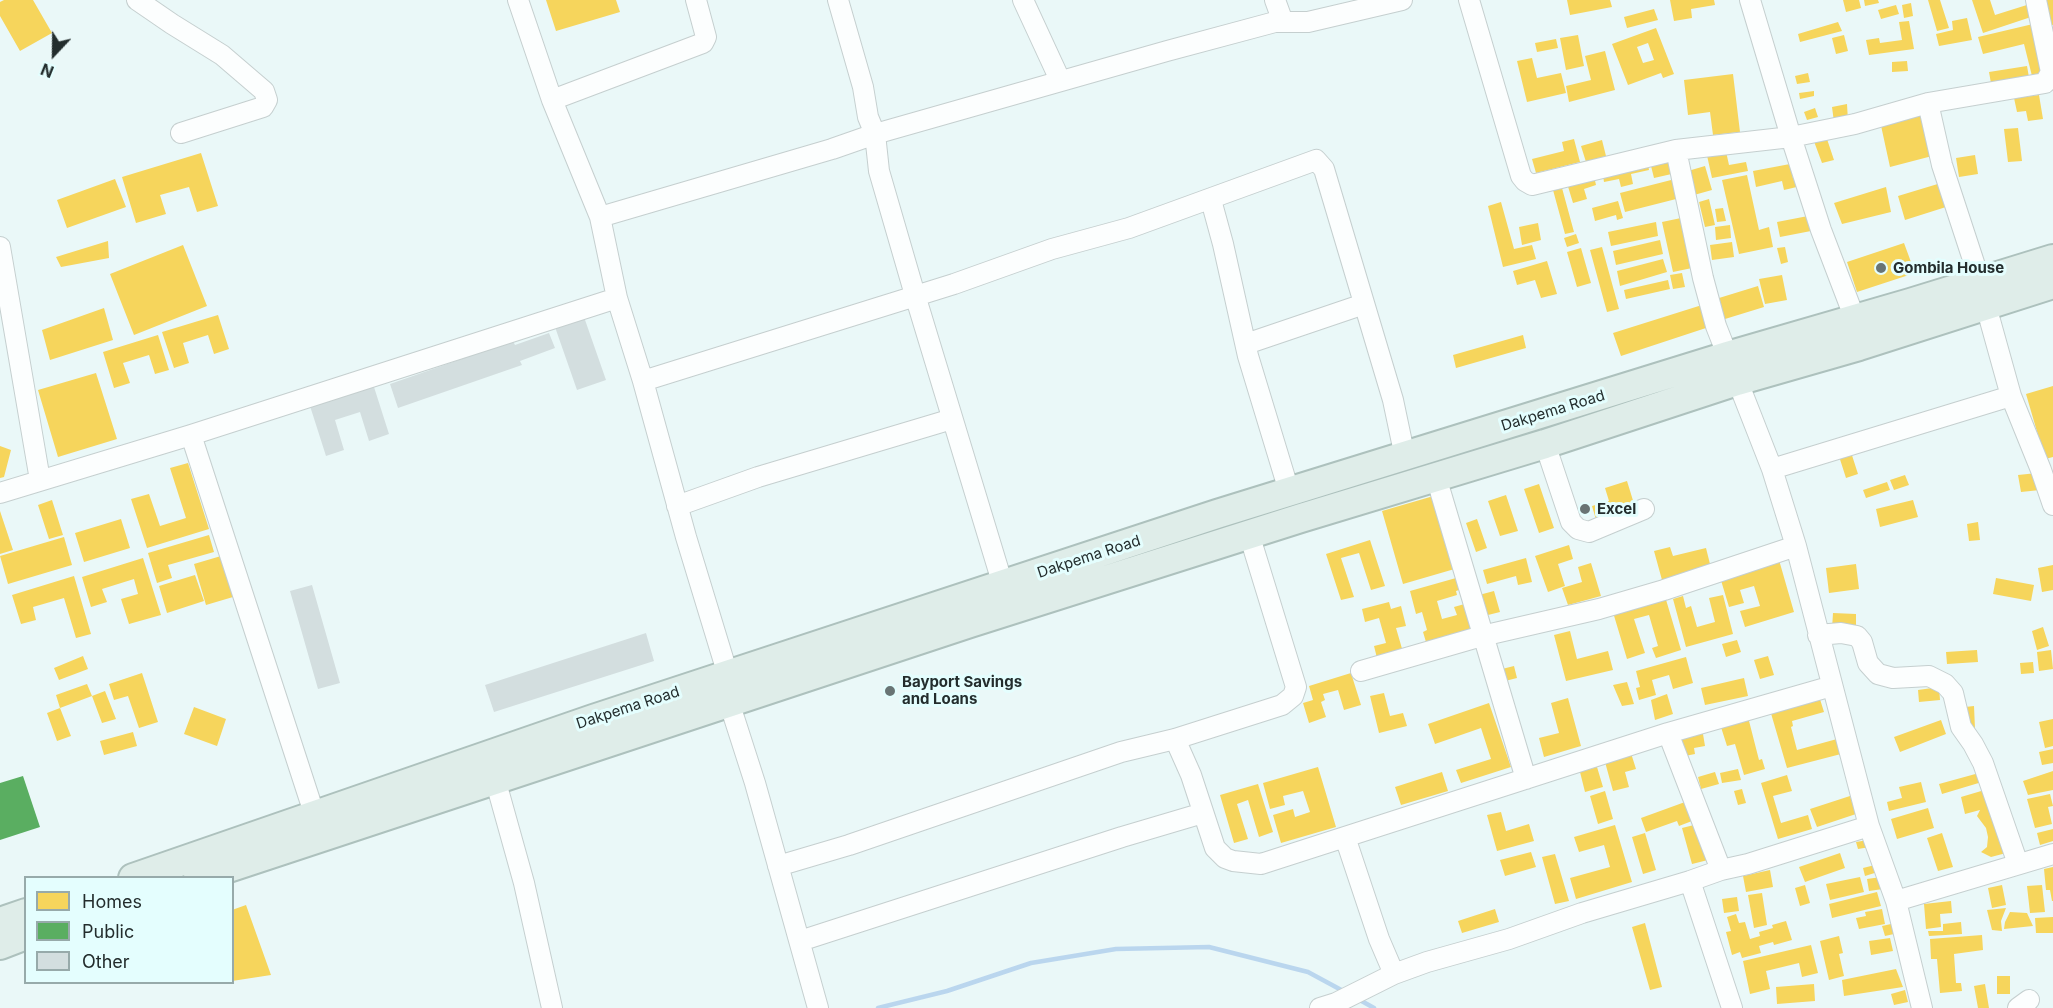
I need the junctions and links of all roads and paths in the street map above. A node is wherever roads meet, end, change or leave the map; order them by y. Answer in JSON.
{"nodes":[{"id":1,"x":137,"y":0,"type":"edge"},
{"id":2,"x":518,"y":0,"type":"edge"},
{"id":3,"x":696,"y":0,"type":"edge"},
{"id":4,"x":838,"y":0,"type":"edge"},
{"id":5,"x":1023,"y":0,"type":"edge"},
{"id":6,"x":1275,"y":0,"type":"edge"},
{"id":7,"x":1402,"y":0,"type":"edge"},
{"id":8,"x":1469,"y":0,"type":"edge"},
{"id":9,"x":1750,"y":0,"type":"edge"},
{"id":10,"x":2036,"y":0,"type":"edge"},
{"id":11,"x":1364,"y":4,"type":"edge"},
{"id":12,"x":1283,"y":22,"type":"junction"},
{"id":13,"x":1060,"y":81,"type":"junction"},
{"id":14,"x":552,"y":100,"type":"junction"},
{"id":15,"x":1928,"y":103,"type":"junction"},
{"id":16,"x":182,"y":133,"type":"dead end"},
{"id":17,"x":875,"y":134,"type":"junction"},
{"id":18,"x":1791,"y":138,"type":"junction"},
{"id":19,"x":1676,"y":150,"type":"junction"},
{"id":20,"x":1211,"y":200,"type":"junction"},
{"id":21,"x":600,"y":217,"type":"junction"},
{"id":22,"x":0,"y":247,"type":"edge"},
{"id":23,"x":2053,"y":259,"type":"edge"},
{"id":24,"x":2053,"y":284,"type":"edge"},
{"id":25,"x":1983,"y":293,"type":"junction"},
{"id":26,"x":915,"y":295,"type":"junction"},
{"id":27,"x":617,"y":298,"type":"junction"},
{"id":28,"x":1364,"y":304,"type":"junction"},
{"id":29,"x":1855,"y":319,"type":"junction"},
{"id":30,"x":7,"y":329,"type":"edge"},
{"id":31,"x":1246,"y":344,"type":"junction"},
{"id":32,"x":1732,"y":368,"type":"junction"},
{"id":33,"x":643,"y":381,"type":"junction"},
{"id":34,"x":2011,"y":396,"type":"junction"},
{"id":35,"x":952,"y":419,"type":"junction"},
{"id":36,"x":191,"y":435,"type":"junction"},
{"id":37,"x":1545,"y":444,"type":"junction"},
{"id":38,"x":1405,"y":457,"type":"junction"},
{"id":39,"x":1772,"y":469,"type":"junction"},
{"id":40,"x":2047,"y":469,"type":"edge"},
{"id":41,"x":1436,"y":477,"type":"junction"},
{"id":42,"x":40,"y":480,"type":"junction"},
{"id":43,"x":1289,"y":491,"type":"junction"},
{"id":44,"x":0,"y":493,"type":"edge"},
{"id":45,"x":2053,"y":505,"type":"edge"},
{"id":46,"x":677,"y":506,"type":"junction"},
{"id":47,"x":1644,"y":509,"type":"dead end"},
{"id":48,"x":1249,"y":534,"type":"junction"},
{"id":49,"x":1796,"y":546,"type":"junction"},
{"id":50,"x":1003,"y":585,"type":"junction"},
{"id":51,"x":1818,"y":635,"type":"junction"},
{"id":52,"x":1482,"y":636,"type":"junction"},
{"id":53,"x":1360,"y":671,"type":"dead end"},
{"id":54,"x":1832,"y":686,"type":"junction"},
{"id":55,"x":729,"y":689,"type":"junction"},
{"id":56,"x":1668,"y":733,"type":"junction"},
{"id":57,"x":1175,"y":739,"type":"junction"},
{"id":58,"x":495,"y":779,"type":"junction"},
{"id":59,"x":1526,"y":779,"type":"junction"},
{"id":60,"x":1203,"y":813,"type":"junction"},
{"id":61,"x":315,"y":816,"type":"junction"},
{"id":62,"x":1869,"y":826,"type":"junction"},
{"id":63,"x":1345,"y":837,"type":"junction"},
{"id":64,"x":2053,"y":854,"type":"edge"},
{"id":65,"x":2018,"y":864,"type":"junction"},
{"id":66,"x":778,"y":866,"type":"junction"},
{"id":67,"x":1721,"y":870,"type":"junction"},
{"id":68,"x":139,"y":876,"type":"edge"},
{"id":69,"x":204,"y":876,"type":"edge"},
{"id":70,"x":1690,"y":881,"type":"junction"},
{"id":71,"x":1896,"y":901,"type":"junction"},
{"id":72,"x":24,"y":914,"type":"edge"},
{"id":73,"x":0,"y":922,"type":"edge"},
{"id":74,"x":24,"y":936,"type":"edge"},
{"id":75,"x":800,"y":941,"type":"junction"},
{"id":76,"x":0,"y":945,"type":"edge"},
{"id":77,"x":1394,"y":974,"type":"junction"},
{"id":78,"x":1328,"y":1006,"type":"edge"},
{"id":79,"x":552,"y":1008,"type":"edge"},
{"id":80,"x":818,"y":1008,"type":"edge"},
{"id":81,"x":1732,"y":1008,"type":"edge"},
{"id":82,"x":1922,"y":1008,"type":"edge"}],
"edges":[{"from":1,"to":16,"type":"street"},
{"from":2,"to":14,"type":"street"},
{"from":3,"to":14,"type":"street"},
{"from":4,"to":17,"type":"street"},
{"from":5,"to":13,"type":"street"},
{"from":6,"to":12,"type":"street"},
{"from":7,"to":11,"type":"street"},
{"from":8,"to":19,"type":"street"},
{"from":9,"to":18,"type":"street"},
{"from":10,"to":15,"type":"street"},
{"from":11,"to":12,"type":"street"},
{"from":12,"to":13,"type":"street"},
{"from":13,"to":17,"type":"street"},
{"from":14,"to":21,"type":"street"},
{"from":15,"to":18,"type":"street"},
{"from":15,"to":25,"type":"street"},
{"from":17,"to":21,"type":"street"},
{"from":17,"to":26,"type":"street"},
{"from":18,"to":19,"type":"street"},
{"from":18,"to":29,"type":"street"},
{"from":19,"to":32,"type":"street"},
{"from":20,"to":26,"type":"street"},
{"from":20,"to":28,"type":"street"},
{"from":20,"to":31,"type":"street"},
{"from":21,"to":27,"type":"street"},
{"from":22,"to":30,"type":"street"},
{"from":23,"to":25,"type":"highway","name":"Dakpema Road"},
{"from":24,"to":25,"type":"highway","name":"Dakpema Road"},
{"from":25,"to":29,"type":"highway","name":"Dakpema Road"},
{"from":25,"to":32,"type":"highway","name":"Dakpema Road"},
{"from":25,"to":34,"type":"street"},
{"from":26,"to":33,"type":"street"},
{"from":26,"to":35,"type":"street"},
{"from":27,"to":33,"type":"street"},
{"from":27,"to":36,"type":"street"},
{"from":28,"to":31,"type":"street"},
{"from":28,"to":38,"type":"street"},
{"from":29,"to":32,"type":"highway","name":"Dakpema Road"},
{"from":30,"to":42,"type":"street"},
{"from":31,"to":43,"type":"street"},
{"from":32,"to":37,"type":"highway","name":"Dakpema Road"},
{"from":32,"to":38,"type":"highway","name":"Dakpema Road"},
{"from":32,"to":39,"type":"street"},
{"from":33,"to":46,"type":"street"},
{"from":34,"to":39,"type":"street"},
{"from":34,"to":40,"type":"street"},
{"from":35,"to":46,"type":"street"},
{"from":35,"to":50,"type":"street"},
{"from":36,"to":42,"type":"street"},
{"from":36,"to":61,"type":"street"},
{"from":37,"to":41,"type":"highway","name":"Dakpema Road"},
{"from":37,"to":47,"type":"street"},
{"from":38,"to":43,"type":"highway","name":"Dakpema Road"},
{"from":39,"to":49,"type":"street"},
{"from":40,"to":45,"type":"street"},
{"from":41,"to":48,"type":"highway","name":"Dakpema Road"},
{"from":41,"to":52,"type":"street"},
{"from":42,"to":44,"type":"street"},
{"from":43,"to":50,"type":"highway","name":"Dakpema Road"},
{"from":46,"to":55,"type":"street"},
{"from":48,"to":55,"type":"highway","name":"Dakpema Road"},
{"from":48,"to":57,"type":"street"},
{"from":49,"to":51,"type":"street"},
{"from":49,"to":52,"type":"street"},
{"from":50,"to":55,"type":"highway","name":"Dakpema Road"},
{"from":51,"to":54,"type":"street"},
{"from":51,"to":65,"type":"street"},
{"from":52,"to":53,"type":"street"},
{"from":52,"to":59,"type":"street"},
{"from":54,"to":56,"type":"street"},
{"from":54,"to":62,"type":"street"},
{"from":55,"to":58,"type":"highway","name":"Dakpema Road"},
{"from":55,"to":61,"type":"highway","name":"Dakpema Road"},
{"from":55,"to":66,"type":"street"},
{"from":56,"to":59,"type":"street"},
{"from":56,"to":67,"type":"street"},
{"from":57,"to":60,"type":"street"},
{"from":57,"to":66,"type":"street"},
{"from":58,"to":69,"type":"highway","name":"Dakpema Road"},
{"from":58,"to":79,"type":"street"},
{"from":59,"to":63,"type":"street"},
{"from":60,"to":63,"type":"street"},
{"from":60,"to":75,"type":"street"},
{"from":61,"to":68,"type":"highway","name":"Dakpema Road"},
{"from":62,"to":67,"type":"street"},
{"from":62,"to":71,"type":"street"},
{"from":63,"to":77,"type":"street"},
{"from":64,"to":65,"type":"street"},
{"from":65,"to":71,"type":"street"},
{"from":66,"to":75,"type":"street"},
{"from":67,"to":70,"type":"street"},
{"from":70,"to":77,"type":"street"},
{"from":70,"to":81,"type":"street"},
{"from":71,"to":82,"type":"street"},
{"from":72,"to":73,"type":"highway"},
{"from":74,"to":76,"type":"highway"},
{"from":75,"to":80,"type":"street"},
{"from":77,"to":78,"type":"street"}]}
